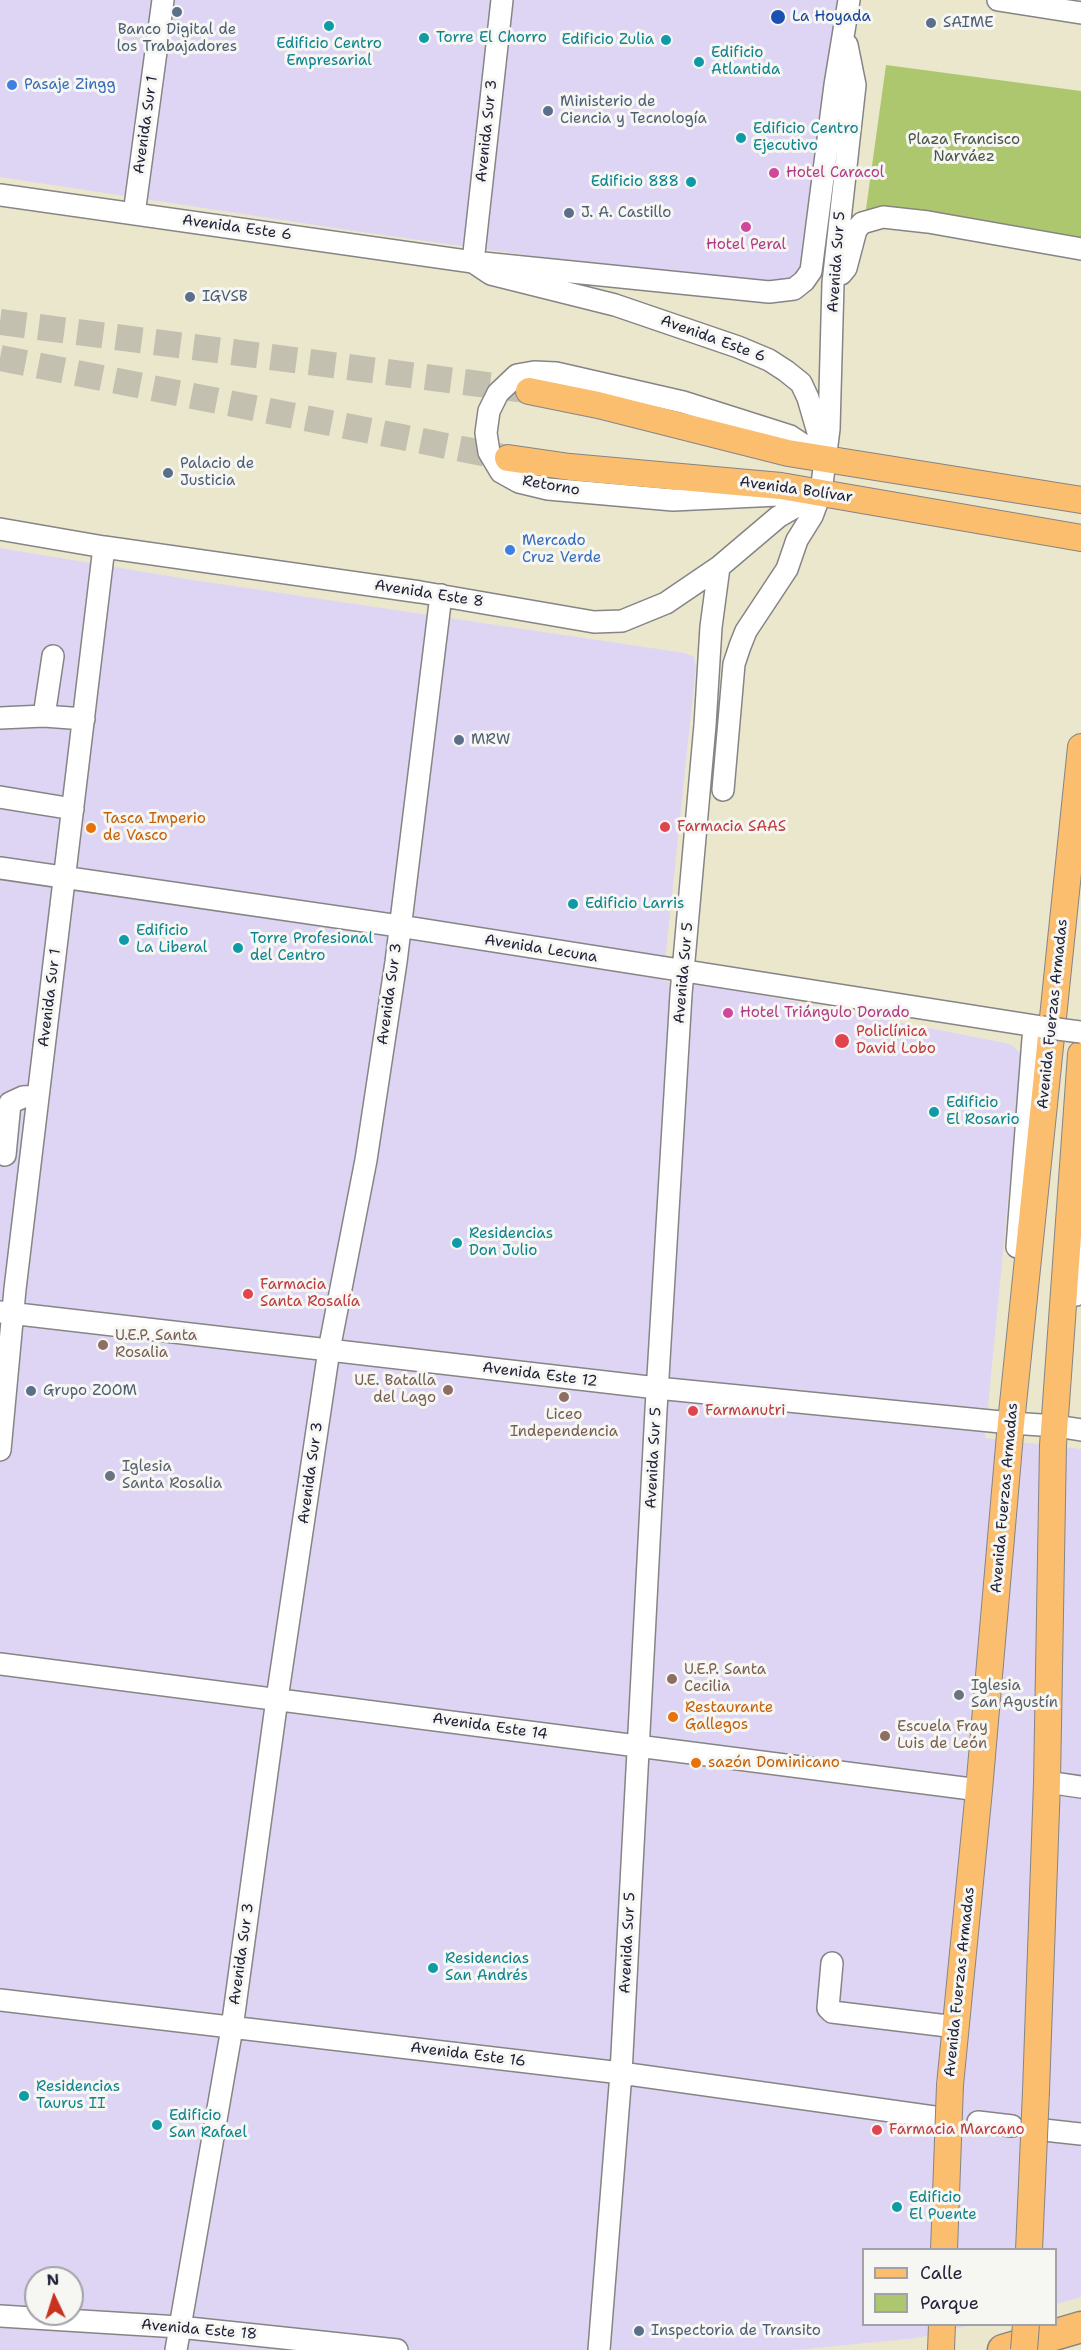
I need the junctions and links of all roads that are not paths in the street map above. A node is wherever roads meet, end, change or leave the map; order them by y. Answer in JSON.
{"nodes":[{"id":1,"x":163,"y":0,"type":"edge"},
{"id":2,"x":502,"y":0,"type":"edge"},
{"id":3,"x":849,"y":0,"type":"edge"},
{"id":4,"x":998,"y":0,"type":"edge"},
{"id":5,"x":1081,"y":13,"type":"edge"},
{"id":6,"x":845,"y":33,"type":"junction"},
{"id":7,"x":0,"y":195,"type":"edge"},
{"id":8,"x":134,"y":214,"type":"junction"},
{"id":9,"x":1081,"y":249,"type":"edge"},
{"id":10,"x":473,"y":262,"type":"junction"},
{"id":11,"x":804,"y":281,"type":"joint"},
{"id":12,"x":833,"y":283,"type":"junction"},
{"id":13,"x":529,"y":391,"type":"tunnel mouth"},
{"id":14,"x":508,"y":458,"type":"tunnel mouth"},
{"id":15,"x":826,"y":460,"type":"junction"},
{"id":16,"x":821,"y":492,"type":"junction"},
{"id":17,"x":1081,"y":500,"type":"edge"},
{"id":18,"x":0,"y":529,"type":"edge"},
{"id":19,"x":1081,"y":538,"type":"edge"},
{"id":20,"x":104,"y":547,"type":"junction"},
{"id":21,"x":719,"y":567,"type":"junction"},
{"id":22,"x":441,"y":595,"type":"junction"},
{"id":23,"x":53,"y":656,"type":"dead end"},
{"id":24,"x":44,"y":716,"type":"junction"},
{"id":25,"x":0,"y":718,"type":"edge"},
{"id":26,"x":84,"y":719,"type":"junction"},
{"id":27,"x":1081,"y":747,"type":"edge"},
{"id":28,"x":723,"y":790,"type":"dead end"},
{"id":29,"x":0,"y":797,"type":"edge"},
{"id":30,"x":73,"y":809,"type":"junction"},
{"id":31,"x":0,"y":868,"type":"edge"},
{"id":32,"x":64,"y":877,"type":"junction"},
{"id":33,"x":399,"y":926,"type":"junction"},
{"id":34,"x":684,"y":972,"type":"junction"},
{"id":35,"x":1038,"y":1027,"type":"junction"},
{"id":36,"x":1081,"y":1032,"type":"edge"},
{"id":37,"x":1081,"y":1054,"type":"edge"},
{"id":38,"x":38,"y":1096,"type":"junction"},
{"id":39,"x":5,"y":1155,"type":"dead end"},
{"id":40,"x":1081,"y":1241,"type":"edge"},
{"id":41,"x":6,"y":1313,"type":"edge"},
{"id":42,"x":329,"y":1350,"type":"junction"},
{"id":43,"x":657,"y":1388,"type":"junction"},
{"id":44,"x":1011,"y":1423,"type":"junction"},
{"id":45,"x":1056,"y":1426,"type":"junction"},
{"id":46,"x":1081,"y":1430,"type":"edge"},
{"id":47,"x":0,"y":1450,"type":"edge"},
{"id":48,"x":0,"y":1664,"type":"edge"},
{"id":49,"x":277,"y":1699,"type":"junction"},
{"id":50,"x":639,"y":1747,"type":"junction"},
{"id":51,"x":1047,"y":1782,"type":"junction"},
{"id":52,"x":1081,"y":1787,"type":"edge"},
{"id":53,"x":979,"y":1790,"type":"junction"},
{"id":54,"x":832,"y":1963,"type":"dead end"},
{"id":55,"x":0,"y":2000,"type":"edge"},
{"id":56,"x":956,"y":2027,"type":"junction"},
{"id":57,"x":232,"y":2028,"type":"junction"},
{"id":58,"x":621,"y":2073,"type":"junction"},
{"id":59,"x":934,"y":2118,"type":"dead end"},
{"id":60,"x":978,"y":2122,"type":"dead end"},
{"id":61,"x":1012,"y":2126,"type":"dead end"},
{"id":62,"x":1044,"y":2130,"type":"dead end"},
{"id":63,"x":1081,"y":2134,"type":"edge"},
{"id":64,"x":944,"y":2248,"type":"edge"},
{"id":65,"x":1029,"y":2248,"type":"edge"},
{"id":66,"x":0,"y":2316,"type":"edge"},
{"id":67,"x":942,"y":2326,"type":"edge"},
{"id":68,"x":1026,"y":2326,"type":"edge"},
{"id":69,"x":179,"y":2327,"type":"junction"},
{"id":70,"x":1081,"y":2327,"type":"edge"},
{"id":71,"x":176,"y":2350,"type":"edge"},
{"id":72,"x":397,"y":2350,"type":"edge"},
{"id":73,"x":599,"y":2350,"type":"edge"},
{"id":74,"x":941,"y":2350,"type":"edge"},
{"id":75,"x":1003,"y":2350,"type":"edge"},
{"id":76,"x":1024,"y":2350,"type":"edge"}],
"edges":[{"from":1,"to":8,"type":"street","name":"Avenida Sur 1"},
{"from":2,"to":10,"type":"street","name":"Avenida Sur 3"},
{"from":3,"to":6,"type":"street","name":"Avenida Sur 5"},
{"from":4,"to":5,"type":"street"},
{"from":6,"to":11,"type":"street","name":"Avenida Sur 5"},
{"from":6,"to":12,"type":"street","name":"Avenida Sur 5"},
{"from":7,"to":8,"type":"street","name":"Avenida Este 6"},
{"from":8,"to":10,"type":"street","name":"Avenida Este 6"},
{"from":9,"to":12,"type":"street"},
{"from":10,"to":11,"type":"street","name":"Avenida Este 6"},
{"from":10,"to":15,"type":"street","name":"Avenida Este 6"},
{"from":12,"to":15,"type":"street","name":"Avenida Sur 5"},
{"from":13,"to":15,"type":"main road"},
{"from":14,"to":16,"type":"main road","name":"Avenida Bolívar"},
{"from":15,"to":16,"type":"street","name":"Avenida Sur 5"},
{"from":15,"to":16,"type":"street","name":"Retorno"},
{"from":15,"to":17,"type":"main road"},
{"from":16,"to":19,"type":"main road","name":"Avenida Bolívar"},
{"from":16,"to":21,"type":"street","name":"Avenida Este 8"},
{"from":16,"to":28,"type":"street","name":"Avenida Sur 5"},
{"from":18,"to":20,"type":"street","name":"Avenida Este 8"},
{"from":20,"to":22,"type":"street","name":"Avenida Este 8"},
{"from":20,"to":26,"type":"street","name":"Avenida Sur 1"},
{"from":21,"to":22,"type":"street","name":"Avenida Este 8"},
{"from":21,"to":34,"type":"street","name":"Avenida Sur 5"},
{"from":22,"to":33,"type":"street","name":"Avenida Sur 3"},
{"from":23,"to":24,"type":"street"},
{"from":24,"to":25,"type":"street"},
{"from":24,"to":26,"type":"street"},
{"from":26,"to":30,"type":"street","name":"Avenida Sur 1"},
{"from":27,"to":44,"type":"main road","name":"Avenida Fuerzas Armadas"},
{"from":29,"to":30,"type":"street"},
{"from":30,"to":32,"type":"street","name":"Avenida Sur 1"},
{"from":31,"to":32,"type":"street","name":"Avenida Lecuna"},
{"from":32,"to":33,"type":"street","name":"Avenida Lecuna"},
{"from":32,"to":38,"type":"street","name":"Avenida Sur 1"},
{"from":33,"to":34,"type":"street","name":"Avenida Lecuna"},
{"from":33,"to":42,"type":"street","name":"Avenida Sur 3"},
{"from":34,"to":35,"type":"street","name":"Avenida Lecuna"},
{"from":34,"to":43,"type":"street","name":"Avenida Sur 5"},
{"from":35,"to":36,"type":"street","name":"Avenida Lecuna","bridge":true},
{"from":35,"to":44,"type":"street"},
{"from":37,"to":45,"type":"main road"},
{"from":38,"to":39,"type":"street"},
{"from":38,"to":41,"type":"street","name":"Avenida Sur 1"},
{"from":40,"to":45,"type":"street"},
{"from":41,"to":42,"type":"street","name":"Avenida Este 12"},
{"from":41,"to":47,"type":"street","name":"Avenida Sur 1"},
{"from":42,"to":43,"type":"street","name":"Avenida Este 12"},
{"from":42,"to":49,"type":"street","name":"Avenida Sur 3"},
{"from":43,"to":44,"type":"street","name":"Avenida Este 12"},
{"from":43,"to":50,"type":"street","name":"Avenida Sur 5"},
{"from":44,"to":45,"type":"street","name":"Avenida Este 12"},
{"from":44,"to":53,"type":"main road","name":"Avenida Fuerzas Armadas"},
{"from":45,"to":46,"type":"street","name":"Avenida Este 12"},
{"from":45,"to":51,"type":"main road"},
{"from":48,"to":49,"type":"street","name":"Avenida Este 14"},
{"from":49,"to":50,"type":"street","name":"Avenida Este 14"},
{"from":49,"to":57,"type":"street","name":"Avenida Sur 3"},
{"from":50,"to":53,"type":"street","name":"Avenida Este 14"},
{"from":50,"to":58,"type":"street","name":"Avenida Sur 5"},
{"from":51,"to":52,"type":"street"},
{"from":51,"to":65,"type":"main road","bridge":true},
{"from":53,"to":56,"type":"main road","name":"Avenida Fuerzas Armadas"},
{"from":54,"to":56,"type":"street"},
{"from":55,"to":57,"type":"street","name":"Avenida Este 16"},
{"from":56,"to":64,"type":"main road","name":"Avenida Fuerzas Armadas","bridge":true},
{"from":57,"to":58,"type":"street","name":"Avenida Este 16"},
{"from":57,"to":69,"type":"street","name":"Avenida Sur 3"},
{"from":58,"to":59,"type":"street","name":"Avenida Este 16"},
{"from":58,"to":73,"type":"street","name":"Avenida Sur 5"},
{"from":60,"to":61,"type":"street"},
{"from":62,"to":63,"type":"street"},
{"from":66,"to":69,"type":"street","name":"Avenida Este 18"},
{"from":67,"to":74,"type":"main road"},
{"from":68,"to":76,"type":"main road","bridge":true},
{"from":69,"to":71,"type":"street","name":"Avenida Sur 3"},
{"from":69,"to":72,"type":"street","name":"Avenida Este 18"},
{"from":70,"to":75,"type":"highway"}]}
